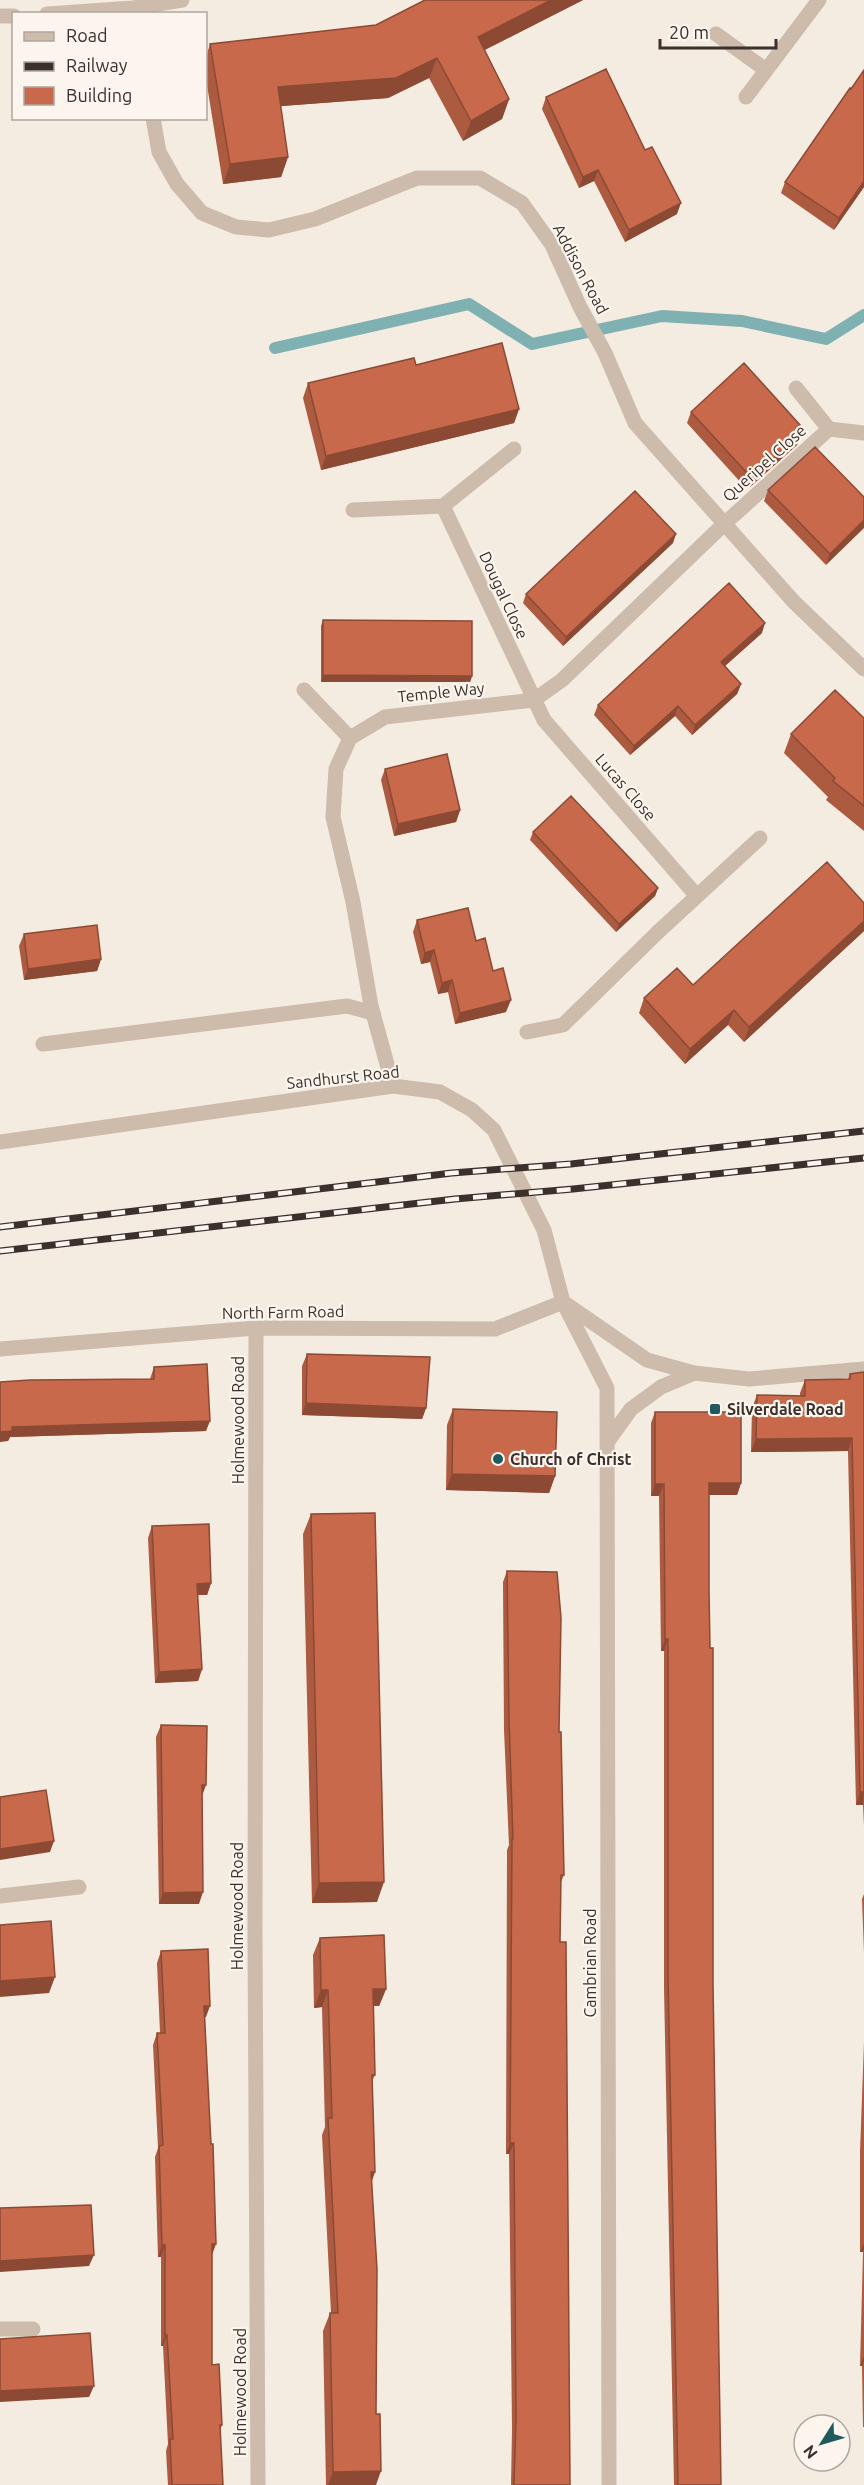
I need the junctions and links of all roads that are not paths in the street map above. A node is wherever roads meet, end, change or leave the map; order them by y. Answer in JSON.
{"nodes":[{"id":1,"x":182,"y":0,"type":"edge"},
{"id":2,"x":819,"y":0,"type":"edge"},
{"id":3,"x":134,"y":11,"type":"edge"},
{"id":4,"x":105,"y":12,"type":"edge"},
{"id":5,"x":716,"y":34,"type":"dead end"},
{"id":6,"x":766,"y":70,"type":"junction"},
{"id":7,"x":746,"y":97,"type":"dead end"},
{"id":8,"x":153,"y":120,"type":"edge"},
{"id":9,"x":796,"y":388,"type":"dead end"},
{"id":10,"x":829,"y":429,"type":"junction"},
{"id":11,"x":864,"y":433,"type":"edge"},
{"id":12,"x":514,"y":449,"type":"dead end"},
{"id":13,"x":443,"y":506,"type":"junction"},
{"id":14,"x":353,"y":510,"type":"dead end"},
{"id":15,"x":723,"y":525,"type":"junction"},
{"id":16,"x":864,"y":669,"type":"edge"},
{"id":17,"x":304,"y":690,"type":"dead end"},
{"id":18,"x":534,"y":700,"type":"junction"},
{"id":19,"x":350,"y":738,"type":"junction"},
{"id":20,"x":760,"y":838,"type":"dead end"},
{"id":21,"x":696,"y":895,"type":"junction"},
{"id":22,"x":373,"y":1013,"type":"junction"},
{"id":23,"x":527,"y":1032,"type":"dead end"},
{"id":24,"x":43,"y":1044,"type":"dead end"},
{"id":25,"x":393,"y":1086,"type":"junction"},
{"id":26,"x":0,"y":1142,"type":"edge"},
{"id":27,"x":563,"y":1302,"type":"junction"},
{"id":28,"x":256,"y":1328,"type":"junction"},
{"id":29,"x":0,"y":1349,"type":"edge"},
{"id":30,"x":864,"y":1369,"type":"edge"},
{"id":31,"x":694,"y":1373,"type":"junction"},
{"id":32,"x":608,"y":1441,"type":"junction"},
{"id":33,"x":79,"y":1887,"type":"dead end"},
{"id":34,"x":0,"y":1896,"type":"edge"},
{"id":35,"x":0,"y":2329,"type":"edge"},
{"id":36,"x":33,"y":2329,"type":"dead end"},
{"id":37,"x":258,"y":2485,"type":"edge"},
{"id":38,"x":609,"y":2485,"type":"edge"}],
"edges":[{"from":1,"to":3,"type":"street"},
{"from":2,"to":6,"type":"street"},
{"from":3,"to":4,"type":"street"},
{"from":5,"to":6,"type":"street"},
{"from":6,"to":7,"type":"street"},
{"from":8,"to":15,"type":"street","name":"Addison Road"},
{"from":9,"to":10,"type":"street"},
{"from":10,"to":11,"type":"street"},
{"from":10,"to":15,"type":"street","name":"Queripel Close"},
{"from":12,"to":13,"type":"street"},
{"from":13,"to":14,"type":"street"},
{"from":13,"to":18,"type":"street","name":"Dougal Close"},
{"from":15,"to":16,"type":"street","name":"Addison Road"},
{"from":15,"to":18,"type":"street","name":"Temple Way"},
{"from":17,"to":19,"type":"street"},
{"from":18,"to":19,"type":"street","name":"Temple Way"},
{"from":18,"to":21,"type":"street","name":"Lucas Close"},
{"from":19,"to":22,"type":"street"},
{"from":20,"to":21,"type":"street"},
{"from":21,"to":23,"type":"street"},
{"from":22,"to":24,"type":"street"},
{"from":22,"to":25,"type":"street"},
{"from":25,"to":26,"type":"street","name":"Sandhurst Road"},
{"from":25,"to":27,"type":"street","name":"Sandhurst Road"},
{"from":27,"to":28,"type":"street","name":"North Farm Road"},
{"from":27,"to":31,"type":"street"},
{"from":27,"to":32,"type":"street","name":"Cambrian Road"},
{"from":28,"to":29,"type":"street","name":"North Farm Road"},
{"from":28,"to":37,"type":"street","name":"Holmewood Road"},
{"from":30,"to":31,"type":"street"},
{"from":31,"to":32,"type":"street"},
{"from":32,"to":38,"type":"street","name":"Cambrian Road"},
{"from":33,"to":34,"type":"street"},
{"from":35,"to":36,"type":"street"}]}
